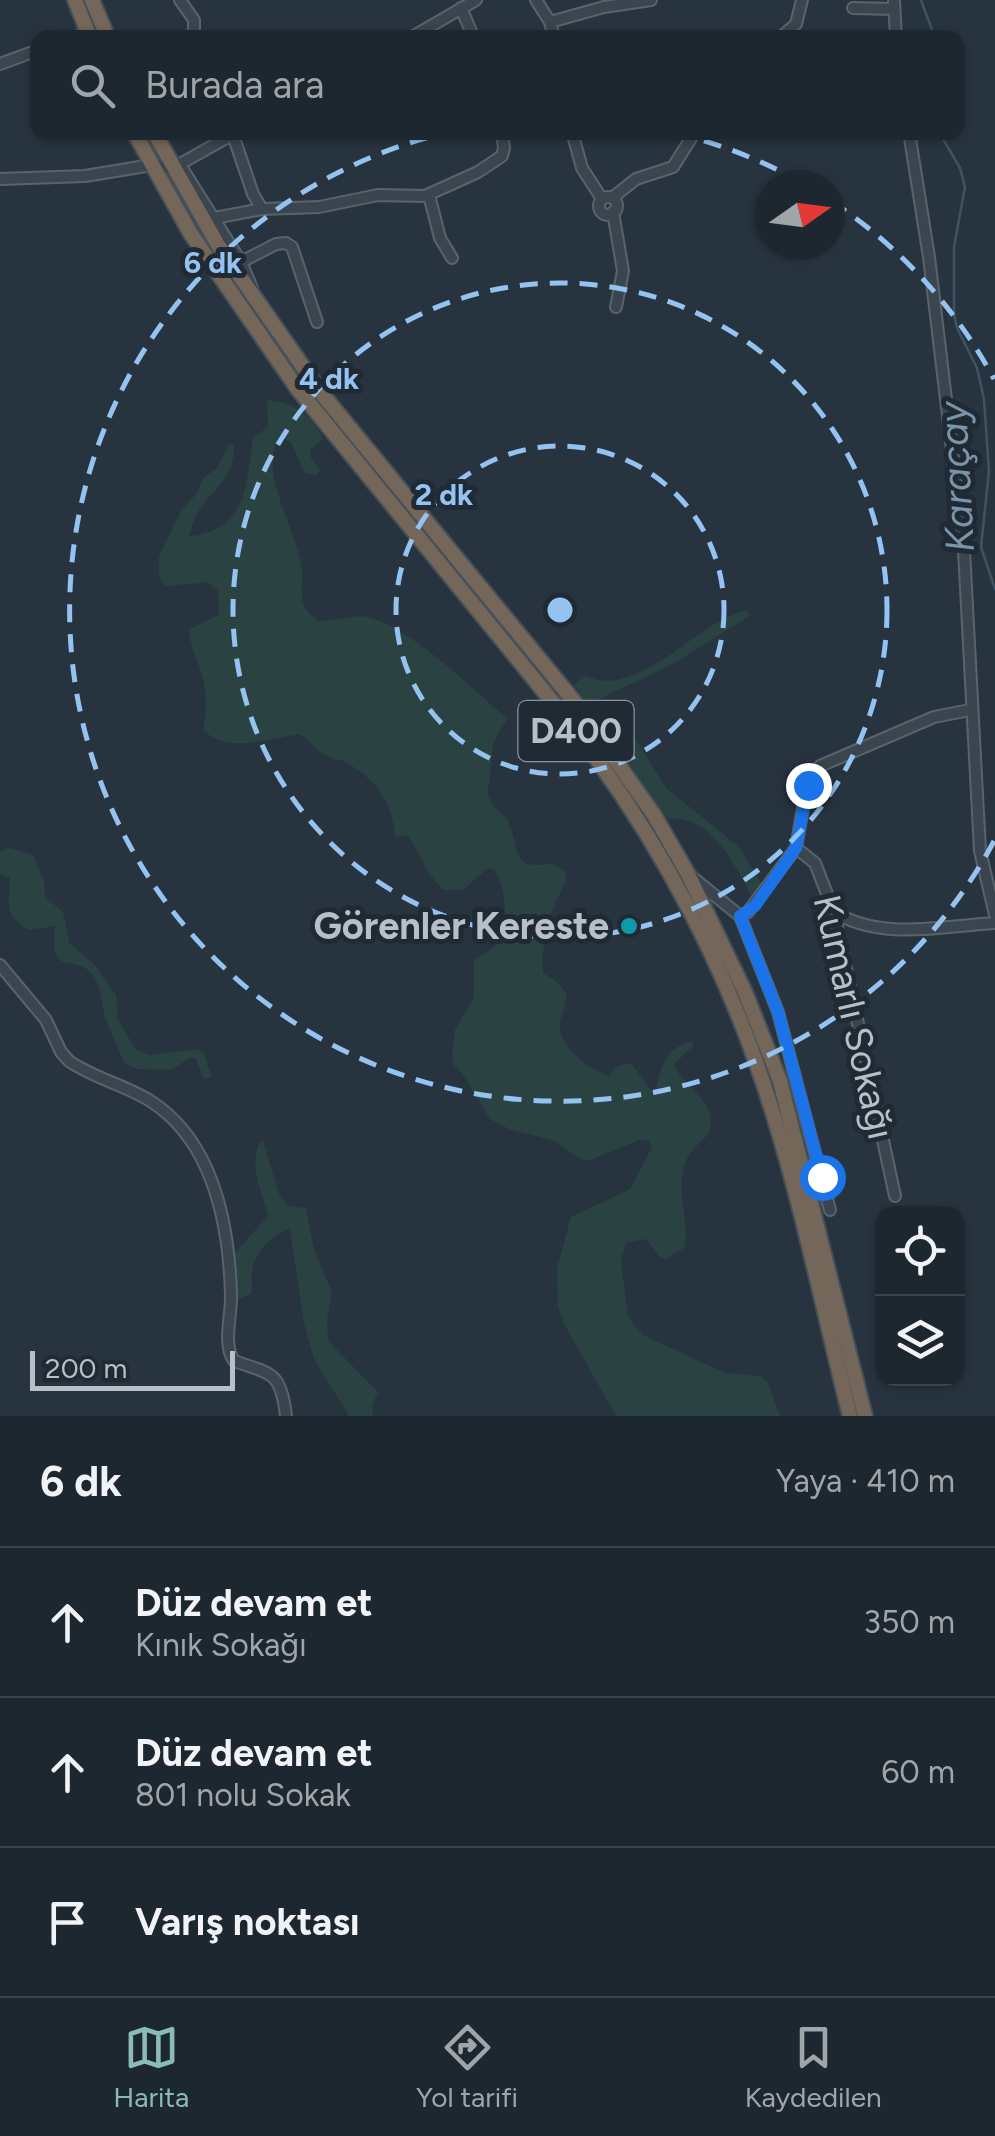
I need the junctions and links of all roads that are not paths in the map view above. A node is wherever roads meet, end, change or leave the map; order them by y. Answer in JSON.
{"nodes":[{"id":1,"x":74,"y":0,"type":"edge"},
{"id":2,"x":92,"y":0,"type":"edge"},
{"id":3,"x":201,"y":0,"type":"edge"},
{"id":4,"x":536,"y":0,"type":"edge"},
{"id":5,"x":650,"y":0,"type":"edge"},
{"id":6,"x":802,"y":0,"type":"edge"},
{"id":7,"x":466,"y":3,"type":"edge"},
{"id":8,"x":185,"y":4,"type":"edge"},
{"id":9,"x":894,"y":4,"type":"edge"},
{"id":10,"x":853,"y":8,"type":"dead end"},
{"id":11,"x":82,"y":30,"type":"edge"},
{"id":12,"x":105,"y":30,"type":"edge"},
{"id":13,"x":195,"y":30,"type":"edge"},
{"id":14,"x":423,"y":30,"type":"edge"},
{"id":15,"x":472,"y":30,"type":"edge"},
{"id":16,"x":552,"y":30,"type":"edge"},
{"id":17,"x":789,"y":30,"type":"edge"},
{"id":18,"x":896,"y":30,"type":"edge"},
{"id":19,"x":30,"y":53,"type":"edge"},
{"id":20,"x":0,"y":64,"type":"edge"},
{"id":21,"x":138,"y":140,"type":"edge"},
{"id":22,"x":159,"y":140,"type":"edge"},
{"id":23,"x":220,"y":140,"type":"edge"},
{"id":24,"x":231,"y":140,"type":"edge"},
{"id":25,"x":503,"y":140,"type":"edge"},
{"id":26,"x":574,"y":140,"type":"edge"},
{"id":27,"x":690,"y":140,"type":"edge"},
{"id":28,"x":910,"y":140,"type":"edge"},
{"id":29,"x":152,"y":165,"type":"junction"},
{"id":30,"x":176,"y":166,"type":"junction"},
{"id":31,"x":0,"y":179,"type":"edge"},
{"id":32,"x":430,"y":194,"type":"junction"},
{"id":33,"x":607,"y":199,"type":"junction"},
{"id":34,"x":262,"y":209,"type":"junction"},
{"id":35,"x":209,"y":219,"type":"junction"},
{"id":36,"x":452,"y":258,"type":"dead end"},
{"id":37,"x":241,"y":262,"type":"junction"},
{"id":38,"x":257,"y":303,"type":"junction"},
{"id":39,"x":616,"y":307,"type":"dead end"},
{"id":40,"x":318,"y":322,"type":"dead end"},
{"id":41,"x":970,"y":710,"type":"junction"},
{"id":42,"x":796,"y":848,"type":"junction"},
{"id":43,"x":688,"y":874,"type":"junction"},
{"id":44,"x":834,"y":912,"type":"junction"},
{"id":45,"x":995,"y":915,"type":"edge"},
{"id":46,"x":740,"y":916,"type":"junction"},
{"id":47,"x":995,"y":923,"type":"edge"},
{"id":48,"x":0,"y":965,"type":"edge"},
{"id":49,"x":788,"y":1046,"type":"junction"},
{"id":50,"x":780,"y":1080,"type":"junction"},
{"id":51,"x":895,"y":1196,"type":"dead end"},
{"id":52,"x":830,"y":1210,"type":"dead end"},
{"id":53,"x":286,"y":1416,"type":"edge"},
{"id":54,"x":850,"y":1416,"type":"edge"},
{"id":55,"x":865,"y":1416,"type":"edge"}],
"edges":[{"from":1,"to":11,"type":"highway"},
{"from":2,"to":12,"type":"highway"},
{"from":3,"to":8,"type":"street"},
{"from":4,"to":16,"type":"street"},
{"from":5,"to":16,"type":"street"},
{"from":6,"to":17,"type":"street"},
{"from":7,"to":14,"type":"street"},
{"from":7,"to":15,"type":"street"},
{"from":8,"to":13,"type":"street"},
{"from":9,"to":10,"type":"street"},
{"from":9,"to":18,"type":"street"},
{"from":19,"to":20,"type":"street"},
{"from":21,"to":29,"type":"highway","number":"D400"},
{"from":22,"to":30,"type":"highway","number":"D400"},
{"from":23,"to":30,"type":"street"},
{"from":24,"to":34,"type":"street"},
{"from":25,"to":32,"type":"street"},
{"from":26,"to":33,"type":"street"},
{"from":27,"to":33,"type":"street"},
{"from":28,"to":41,"type":"street"},
{"from":29,"to":30,"type":"street"},
{"from":29,"to":31,"type":"street"},
{"from":29,"to":54,"type":"highway","number":"D400"},
{"from":30,"to":35,"type":"highway","number":"D400"},
{"from":32,"to":34,"type":"street"},
{"from":32,"to":36,"type":"street"},
{"from":33,"to":39,"type":"street"},
{"from":34,"to":35,"type":"street"},
{"from":35,"to":37,"type":"street"},
{"from":35,"to":38,"type":"highway","number":"D400"},
{"from":37,"to":38,"type":"street"},
{"from":37,"to":40,"type":"street"},
{"from":38,"to":43,"type":"highway","number":"D400"},
{"from":41,"to":42,"type":"street"},
{"from":41,"to":45,"type":"street"},
{"from":42,"to":44,"type":"street","name":"Kumarlı Sokağı"},
{"from":42,"to":46,"type":"street"},
{"from":43,"to":46,"type":"street"},
{"from":43,"to":50,"type":"highway","number":"D400"},
{"from":44,"to":47,"type":"street"},
{"from":44,"to":51,"type":"street","name":"Kumarlı Sokağı"},
{"from":46,"to":49,"type":"street"},
{"from":48,"to":53,"type":"street"},
{"from":49,"to":50,"type":"street"},
{"from":49,"to":52,"type":"street"},
{"from":50,"to":55,"type":"highway","number":"D400"}]}
